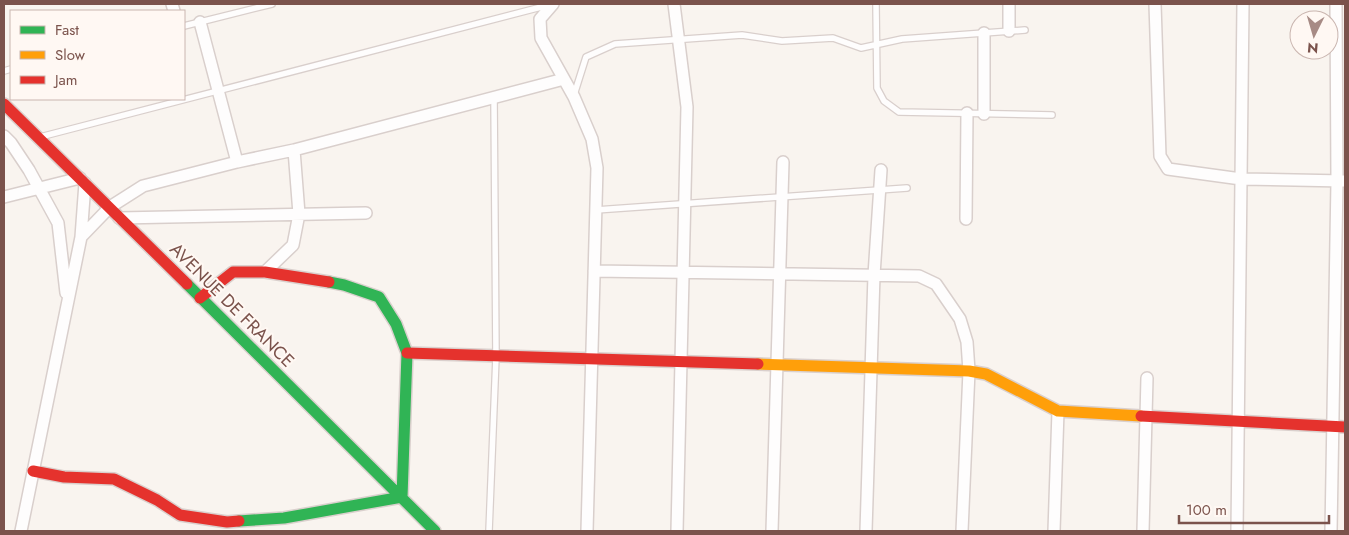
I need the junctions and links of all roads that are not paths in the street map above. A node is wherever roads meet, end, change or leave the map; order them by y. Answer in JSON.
{"nodes":[{"id":1,"x":272,"y":4,"type":"edge"},
{"id":2,"x":552,"y":4,"type":"edge"},
{"id":3,"x":674,"y":4,"type":"edge"},
{"id":4,"x":876,"y":4,"type":"edge"},
{"id":5,"x":1009,"y":4,"type":"edge"},
{"id":6,"x":1155,"y":4,"type":"edge"},
{"id":7,"x":1243,"y":4,"type":"edge"},
{"id":8,"x":1336,"y":4,"type":"edge"},
{"id":9,"x":200,"y":22,"type":"junction"},
{"id":10,"x":185,"y":26,"type":"edge"},
{"id":11,"x":1025,"y":30,"type":"dead end"},
{"id":12,"x":1009,"y":32,"type":"junction"},
{"id":13,"x":984,"y":33,"type":"junction"},
{"id":14,"x":679,"y":40,"type":"junction"},
{"id":15,"x":877,"y":45,"type":"junction"},
{"id":16,"x":564,"y":79,"type":"junction"},
{"id":17,"x":218,"y":91,"type":"junction"},
{"id":18,"x":494,"y":97,"type":"junction"},
{"id":19,"x":574,"y":97,"type":"junction"},
{"id":20,"x":184,"y":100,"type":"edge"},
{"id":21,"x":185,"y":100,"type":"edge"},
{"id":22,"x":4,"y":104,"type":"edge"},
{"id":23,"x":967,"y":113,"type":"junction"},
{"id":24,"x":984,"y":114,"type":"junction"},
{"id":25,"x":1052,"y":116,"type":"dead end"},
{"id":26,"x":4,"y":136,"type":"edge"},
{"id":27,"x":38,"y":138,"type":"junction"},
{"id":28,"x":294,"y":150,"type":"junction"},
{"id":29,"x":237,"y":162,"type":"junction"},
{"id":30,"x":783,"y":162,"type":"dead end"},
{"id":31,"x":881,"y":170,"type":"dead end"},
{"id":32,"x":1241,"y":179,"type":"junction"},
{"id":33,"x":82,"y":181,"type":"junction"},
{"id":34,"x":1341,"y":181,"type":"edge"},
{"id":35,"x":39,"y":188,"type":"junction"},
{"id":36,"x":907,"y":188,"type":"dead end"},
{"id":37,"x":880,"y":190,"type":"junction"},
{"id":38,"x":4,"y":197,"type":"edge"},
{"id":39,"x":782,"y":197,"type":"junction"},
{"id":40,"x":685,"y":204,"type":"junction"},
{"id":41,"x":110,"y":207,"type":"junction"},
{"id":42,"x":596,"y":210,"type":"junction"},
{"id":43,"x":366,"y":213,"type":"dead end"},
{"id":44,"x":299,"y":214,"type":"junction"},
{"id":45,"x":119,"y":218,"type":"junction"},
{"id":46,"x":966,"y":219,"type":"dead end"},
{"id":47,"x":81,"y":237,"type":"junction"},
{"id":48,"x":594,"y":271,"type":"junction"},
{"id":49,"x":265,"y":272,"type":"junction"},
{"id":50,"x":683,"y":272,"type":"junction"},
{"id":51,"x":780,"y":274,"type":"junction"},
{"id":52,"x":874,"y":275,"type":"junction"},
{"id":53,"x":200,"y":298,"type":"junction"},
{"id":54,"x":67,"y":308,"type":"junction"},
{"id":55,"x":407,"y":353,"type":"junction"},
{"id":56,"x":496,"y":357,"type":"junction"},
{"id":57,"x":592,"y":360,"type":"junction"},
{"id":58,"x":681,"y":363,"type":"junction"},
{"id":59,"x":777,"y":366,"type":"junction"},
{"id":60,"x":870,"y":368,"type":"junction"},
{"id":61,"x":968,"y":371,"type":"junction"},
{"id":62,"x":1147,"y":378,"type":"dead end"},
{"id":63,"x":1058,"y":411,"type":"junction"},
{"id":64,"x":1146,"y":416,"type":"junction"},
{"id":65,"x":1239,"y":421,"type":"junction"},
{"id":66,"x":1333,"y":427,"type":"junction"},
{"id":67,"x":1345,"y":427,"type":"edge"},
{"id":68,"x":33,"y":470,"type":"junction"},
{"id":69,"x":402,"y":497,"type":"junction"},
{"id":70,"x":227,"y":527,"type":"edge"},
{"id":71,"x":20,"y":531,"type":"edge"},
{"id":72,"x":435,"y":531,"type":"edge"},
{"id":73,"x":489,"y":531,"type":"edge"},
{"id":74,"x":587,"y":531,"type":"edge"},
{"id":75,"x":677,"y":531,"type":"edge"},
{"id":76,"x":772,"y":531,"type":"edge"},
{"id":77,"x":866,"y":531,"type":"edge"},
{"id":78,"x":962,"y":531,"type":"edge"},
{"id":79,"x":1054,"y":531,"type":"edge"},
{"id":80,"x":1143,"y":531,"type":"edge"},
{"id":81,"x":1237,"y":531,"type":"edge"},
{"id":82,"x":1331,"y":531,"type":"edge"}],
"edges":[{"from":1,"to":9,"type":"lane"},
{"from":2,"to":16,"type":"street"},
{"from":2,"to":17,"type":"lane"},
{"from":3,"to":14,"type":"street"},
{"from":4,"to":15,"type":"lane"},
{"from":5,"to":12,"type":"street"},
{"from":6,"to":32,"type":"street"},
{"from":7,"to":32,"type":"street"},
{"from":8,"to":34,"type":"street"},
{"from":9,"to":10,"type":"lane"},
{"from":9,"to":17,"type":"street"},
{"from":11,"to":12,"type":"lane"},
{"from":12,"to":13,"type":"lane"},
{"from":13,"to":15,"type":"lane"},
{"from":13,"to":24,"type":"street"},
{"from":14,"to":15,"type":"lane"},
{"from":14,"to":19,"type":"lane"},
{"from":14,"to":40,"type":"street"},
{"from":15,"to":23,"type":"lane"},
{"from":16,"to":18,"type":"street"},
{"from":16,"to":19,"type":"street"},
{"from":17,"to":21,"type":"lane"},
{"from":17,"to":29,"type":"street"},
{"from":18,"to":28,"type":"street"},
{"from":18,"to":56,"type":"lane"},
{"from":19,"to":42,"type":"street"},
{"from":20,"to":27,"type":"lane"},
{"from":22,"to":27,"type":"street","name":"AVENUE DE FRANCE"},
{"from":23,"to":24,"type":"lane"},
{"from":23,"to":46,"type":"street"},
{"from":24,"to":25,"type":"lane"},
{"from":26,"to":35,"type":"street"},
{"from":27,"to":33,"type":"street","name":"AVENUE DE FRANCE"},
{"from":28,"to":29,"type":"street"},
{"from":28,"to":44,"type":"street"},
{"from":29,"to":41,"type":"street"},
{"from":30,"to":39,"type":"street"},
{"from":31,"to":37,"type":"street"},
{"from":32,"to":34,"type":"street"},
{"from":32,"to":65,"type":"street"},
{"from":33,"to":35,"type":"street"},
{"from":33,"to":41,"type":"street","name":"AVENUE DE FRANCE"},
{"from":33,"to":47,"type":"street"},
{"from":34,"to":66,"type":"street"},
{"from":35,"to":38,"type":"street"},
{"from":35,"to":54,"type":"street"},
{"from":36,"to":37,"type":"lane"},
{"from":37,"to":39,"type":"lane"},
{"from":37,"to":52,"type":"street"},
{"from":39,"to":40,"type":"lane"},
{"from":39,"to":51,"type":"street"},
{"from":40,"to":42,"type":"lane"},
{"from":40,"to":50,"type":"street"},
{"from":41,"to":45,"type":"street","name":"AVENUE DE FRANCE"},
{"from":41,"to":47,"type":"street"},
{"from":42,"to":48,"type":"street"},
{"from":43,"to":44,"type":"street"},
{"from":44,"to":45,"type":"street"},
{"from":44,"to":49,"type":"street"},
{"from":45,"to":53,"type":"street","name":"AVENUE DE FRANCE"},
{"from":47,"to":54,"type":"street"},
{"from":48,"to":50,"type":"street"},
{"from":48,"to":57,"type":"street"},
{"from":49,"to":53,"type":"street"},
{"from":49,"to":55,"type":"street"},
{"from":50,"to":51,"type":"street"},
{"from":50,"to":58,"type":"street"},
{"from":51,"to":52,"type":"street"},
{"from":51,"to":59,"type":"street"},
{"from":52,"to":60,"type":"street"},
{"from":52,"to":61,"type":"street"},
{"from":53,"to":69,"type":"street","name":"AVENUE DE FRANCE"},
{"from":54,"to":68,"type":"street"},
{"from":55,"to":56,"type":"street"},
{"from":55,"to":69,"type":"street"},
{"from":56,"to":57,"type":"street"},
{"from":56,"to":73,"type":"lane"},
{"from":57,"to":58,"type":"street"},
{"from":57,"to":74,"type":"street"},
{"from":58,"to":59,"type":"street"},
{"from":58,"to":75,"type":"street"},
{"from":59,"to":60,"type":"street"},
{"from":59,"to":76,"type":"street"},
{"from":60,"to":61,"type":"street"},
{"from":60,"to":77,"type":"street"},
{"from":61,"to":63,"type":"street"},
{"from":61,"to":78,"type":"street"},
{"from":62,"to":64,"type":"street"},
{"from":63,"to":64,"type":"street"},
{"from":63,"to":79,"type":"street"},
{"from":64,"to":65,"type":"street"},
{"from":64,"to":80,"type":"street"},
{"from":65,"to":66,"type":"street"},
{"from":65,"to":81,"type":"street"},
{"from":66,"to":67,"type":"street"},
{"from":66,"to":82,"type":"street"},
{"from":68,"to":70,"type":"street"},
{"from":68,"to":71,"type":"street"},
{"from":69,"to":70,"type":"street"},
{"from":69,"to":72,"type":"street","name":"AVENUE DE FRANCE"}]}
